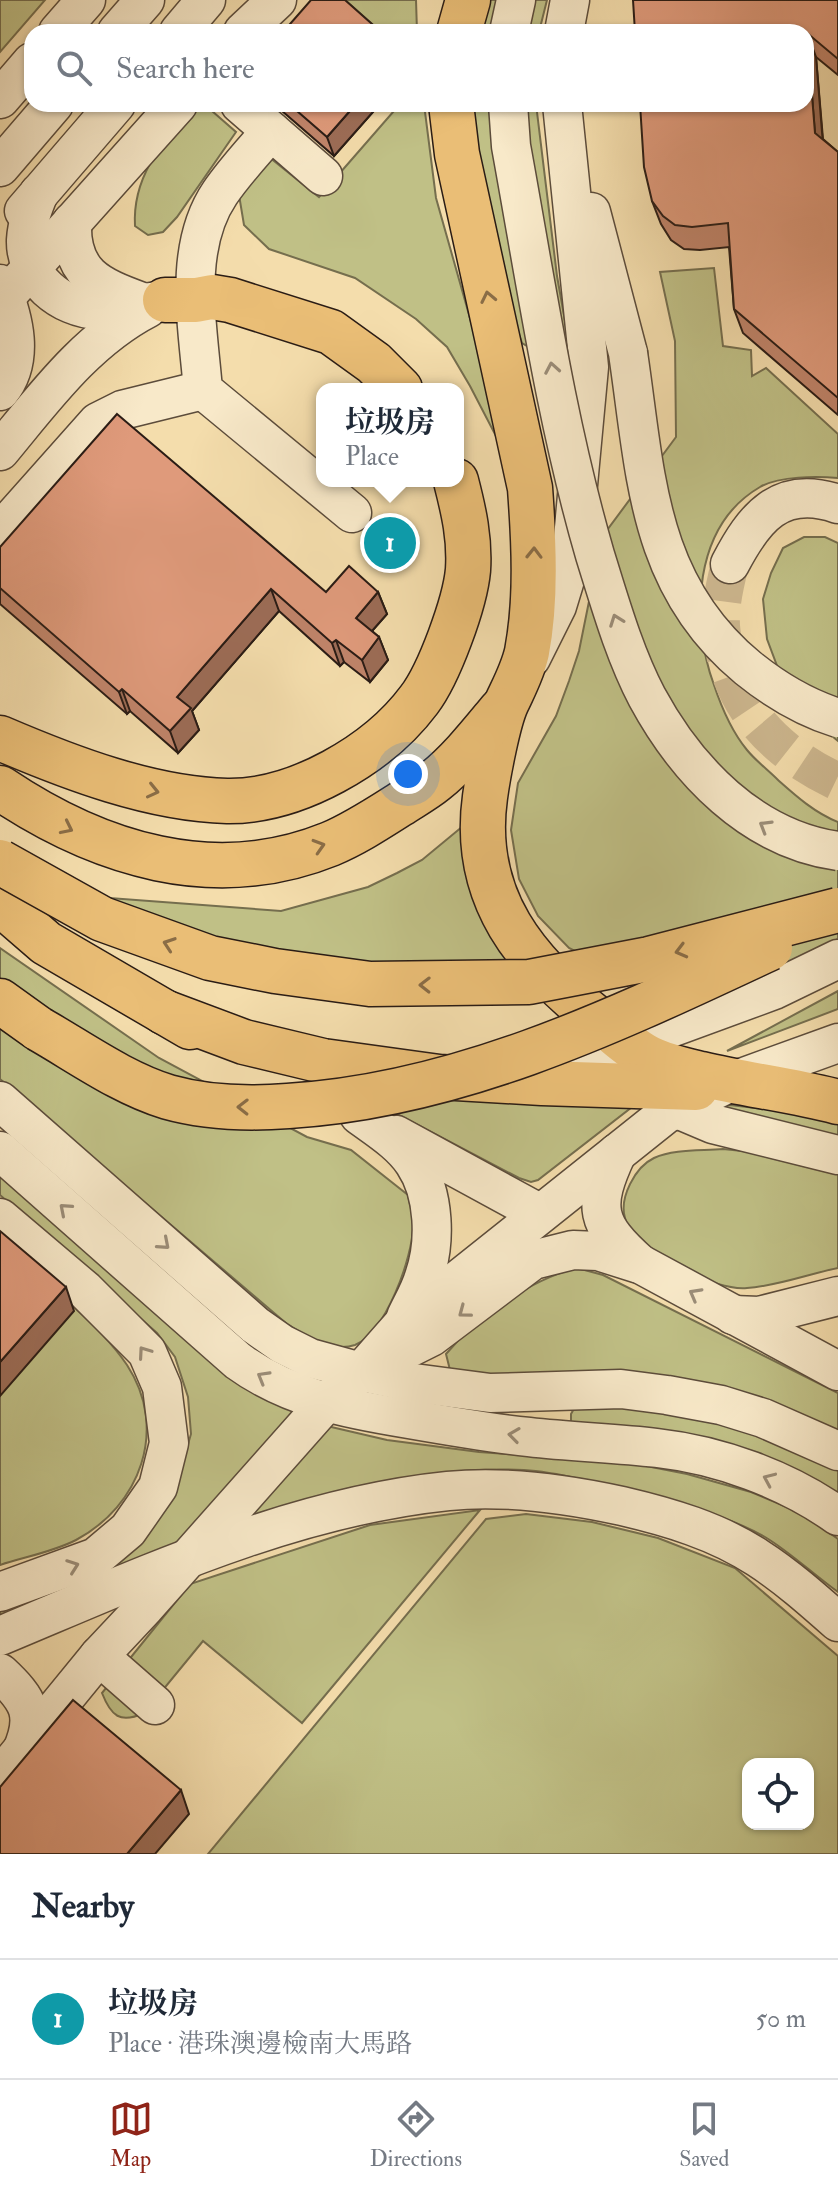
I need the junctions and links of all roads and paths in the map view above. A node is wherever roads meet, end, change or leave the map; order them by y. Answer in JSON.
{"nodes":[{"id":1,"x":86,"y":0,"type":"edge"},
{"id":2,"x":145,"y":0,"type":"edge"},
{"id":3,"x":206,"y":0,"type":"edge"},
{"id":4,"x":277,"y":0,"type":"edge"},
{"id":5,"x":449,"y":0,"type":"edge"},
{"id":6,"x":468,"y":0,"type":"edge"},
{"id":7,"x":516,"y":0,"type":"edge"},
{"id":8,"x":570,"y":0,"type":"edge"},
{"id":9,"x":65,"y":24,"type":"edge"},
{"id":10,"x":124,"y":24,"type":"edge"},
{"id":11,"x":186,"y":24,"type":"edge"},
{"id":12,"x":252,"y":24,"type":"edge"},
{"id":13,"x":449,"y":24,"type":"edge"},
{"id":14,"x":461,"y":24,"type":"edge"},
{"id":15,"x":511,"y":24,"type":"edge"},
{"id":16,"x":566,"y":24,"type":"edge"},
{"id":17,"x":24,"y":71,"type":"edge"},
{"id":18,"x":0,"y":99,"type":"edge"},
{"id":19,"x":47,"y":112,"type":"edge"},
{"id":20,"x":109,"y":112,"type":"edge"},
{"id":21,"x":171,"y":112,"type":"edge"},
{"id":22,"x":249,"y":112,"type":"edge"},
{"id":23,"x":452,"y":112,"type":"edge"},
{"id":24,"x":509,"y":112,"type":"edge"},
{"id":25,"x":564,"y":112,"type":"edge"},
{"id":26,"x":565,"y":112,"type":"edge"},
{"id":27,"x":271,"y":131,"type":"junction"},
{"id":28,"x":0,"y":167,"type":"edge"},
{"id":29,"x":323,"y":176,"type":"dead end"},
{"id":30,"x":39,"y":193,"type":"junction"},
{"id":31,"x":72,"y":222,"type":"junction"},
{"id":32,"x":0,"y":238,"type":"edge"},
{"id":33,"x":9,"y":288,"type":"edge"},
{"id":34,"x":168,"y":301,"type":"junction"},
{"id":35,"x":95,"y":344,"type":"junction"},
{"id":36,"x":394,"y":383,"type":"edge"},
{"id":37,"x":2,"y":388,"type":"edge"},
{"id":38,"x":203,"y":390,"type":"junction"},
{"id":39,"x":0,"y":451,"type":"edge"},
{"id":40,"x":316,"y":483,"type":"edge"},
{"id":41,"x":321,"y":487,"type":"edge"},
{"id":42,"x":458,"y":487,"type":"edge"},
{"id":43,"x":838,"y":504,"type":"edge"},
{"id":44,"x":352,"y":513,"type":"dead end"},
{"id":45,"x":0,"y":532,"type":"edge"},
{"id":46,"x":730,"y":564,"type":"tunnel mouth"},
{"id":47,"x":511,"y":695,"type":"junction"},
{"id":48,"x":838,"y":718,"type":"edge"},
{"id":49,"x":0,"y":738,"type":"edge"},
{"id":50,"x":0,"y":788,"type":"edge"},
{"id":51,"x":838,"y":851,"type":"edge"},
{"id":52,"x":0,"y":862,"type":"edge"},
{"id":53,"x":0,"y":903,"type":"edge"},
{"id":54,"x":838,"y":913,"type":"edge"},
{"id":55,"x":0,"y":916,"type":"edge"},
{"id":56,"x":46,"y":943,"type":"junction"},
{"id":57,"x":530,"y":955,"type":"junction"},
{"id":58,"x":838,"y":959,"type":"edge"},
{"id":59,"x":0,"y":1001,"type":"edge"},
{"id":60,"x":164,"y":1012,"type":"junction"},
{"id":61,"x":709,"y":1015,"type":"junction"},
{"id":62,"x":838,"y":1043,"type":"edge"},
{"id":63,"x":627,"y":1044,"type":"junction"},
{"id":64,"x":542,"y":1083,"type":"junction"},
{"id":65,"x":725,"y":1085,"type":"junction"},
{"id":66,"x":631,"y":1086,"type":"junction"},
{"id":67,"x":0,"y":1101,"type":"edge"},
{"id":68,"x":836,"y":1101,"type":"edge"},
{"id":69,"x":676,"y":1110,"type":"junction"},
{"id":70,"x":359,"y":1115,"type":"junction"},
{"id":71,"x":0,"y":1151,"type":"edge"},
{"id":72,"x":617,"y":1153,"type":"junction"},
{"id":73,"x":838,"y":1155,"type":"edge"},
{"id":74,"x":539,"y":1213,"type":"junction"},
{"id":75,"x":0,"y":1218,"type":"edge"},
{"id":76,"x":642,"y":1265,"type":"junction"},
{"id":77,"x":838,"y":1296,"type":"edge"},
{"id":78,"x":733,"y":1315,"type":"junction"},
{"id":79,"x":404,"y":1323,"type":"junction"},
{"id":80,"x":838,"y":1371,"type":"edge"},
{"id":81,"x":361,"y":1372,"type":"junction"},
{"id":82,"x":325,"y":1404,"type":"junction"},
{"id":83,"x":838,"y":1451,"type":"edge"},
{"id":84,"x":838,"y":1516,"type":"edge"},
{"id":85,"x":188,"y":1558,"type":"junction"},
{"id":86,"x":0,"y":1592,"type":"edge"},
{"id":87,"x":838,"y":1622,"type":"edge"},
{"id":88,"x":0,"y":1636,"type":"edge"},
{"id":89,"x":99,"y":1656,"type":"junction"},
{"id":90,"x":0,"y":1673,"type":"edge"},
{"id":91,"x":155,"y":1705,"type":"dead end"},
{"id":92,"x":11,"y":1765,"type":"edge"}],
"edges":[{"from":1,"to":9,"type":"street"},
{"from":2,"to":10,"type":"street"},
{"from":3,"to":11,"type":"street"},
{"from":4,"to":12,"type":"street"},
{"from":5,"to":13,"type":"street"},
{"from":6,"to":14,"type":"main road"},
{"from":7,"to":15,"type":"street"},
{"from":8,"to":16,"type":"street"},
{"from":17,"to":18,"type":"street"},
{"from":19,"to":28,"type":"street"},
{"from":20,"to":30,"type":"street"},
{"from":21,"to":31,"type":"street"},
{"from":22,"to":27,"type":"street"},
{"from":47,"to":23,"type":"main road","one_way":true},
{"from":51,"to":24,"type":"street","one_way":true,"bridge":true},
{"from":25,"to":47,"type":"street"},
{"from":26,"to":48,"type":"street","bridge":true},
{"from":27,"to":29,"type":"street"},
{"from":27,"to":34,"type":"street"},
{"from":30,"to":32,"type":"street"},
{"from":30,"to":33,"type":"street"},
{"from":31,"to":33,"type":"street"},
{"from":31,"to":34,"type":"street"},
{"from":33,"to":34,"type":"street"},
{"from":33,"to":37,"type":"street"},
{"from":34,"to":35,"type":"street"},
{"from":34,"to":36,"type":"main road"},
{"from":34,"to":38,"type":"street"},
{"from":35,"to":37,"type":"street"},
{"from":35,"to":39,"type":"street"},
{"from":38,"to":40,"type":"street"},
{"from":38,"to":45,"type":"street"},
{"from":41,"to":44,"type":"street"},
{"from":49,"to":42,"type":"main road","one_way":true},
{"from":43,"to":46,"type":"street"},
{"from":50,"to":47,"type":"main road","one_way":true},
{"from":47,"to":57,"type":"main road"},
{"from":54,"to":52,"type":"main road","one_way":true,"bridge":true},
{"from":53,"to":56,"type":"main road"},
{"from":54,"to":59,"type":"main road","one_way":true,"bridge":true},
{"from":55,"to":56,"type":"main road"},
{"from":56,"to":60,"type":"main road"},
{"from":57,"to":61,"type":"street"},
{"from":57,"to":63,"type":"main road"},
{"from":58,"to":61,"type":"street"},
{"from":60,"to":64,"type":"main road","bridge":true},
{"from":60,"to":70,"type":"main road","bridge":true},
{"from":61,"to":63,"type":"street"},
{"from":62,"to":65,"type":"street"},
{"from":63,"to":64,"type":"street"},
{"from":63,"to":65,"type":"main road"},
{"from":64,"to":66,"type":"main road"},
{"from":65,"to":66,"type":"main road"},
{"from":65,"to":68,"type":"main road"},
{"from":65,"to":69,"type":"street"},
{"from":66,"to":69,"type":"street"},
{"from":67,"to":81,"type":"street","one_way":true},
{"from":69,"to":72,"type":"street"},
{"from":69,"to":73,"type":"street"},
{"from":70,"to":74,"type":"street"},
{"from":70,"to":79,"type":"street"},
{"from":82,"to":71,"type":"street","one_way":true},
{"from":72,"to":74,"type":"street"},
{"from":72,"to":76,"type":"street"},
{"from":74,"to":79,"type":"street"},
{"from":86,"to":75,"type":"street","one_way":true},
{"from":78,"to":76,"type":"street","one_way":true},
{"from":76,"to":81,"type":"street","one_way":true},
{"from":77,"to":78,"type":"street"},
{"from":78,"to":80,"type":"street"},
{"from":79,"to":81,"type":"street"},
{"from":81,"to":82,"type":"street"},
{"from":81,"to":83,"type":"street"},
{"from":84,"to":82,"type":"street","one_way":true},
{"from":82,"to":85,"type":"street"},
{"from":85,"to":87,"type":"street"},
{"from":85,"to":88,"type":"street"},
{"from":85,"to":89,"type":"street"},
{"from":89,"to":91,"type":"street"},
{"from":89,"to":92,"type":"street"},
{"from":90,"to":92,"type":"street"}]}
